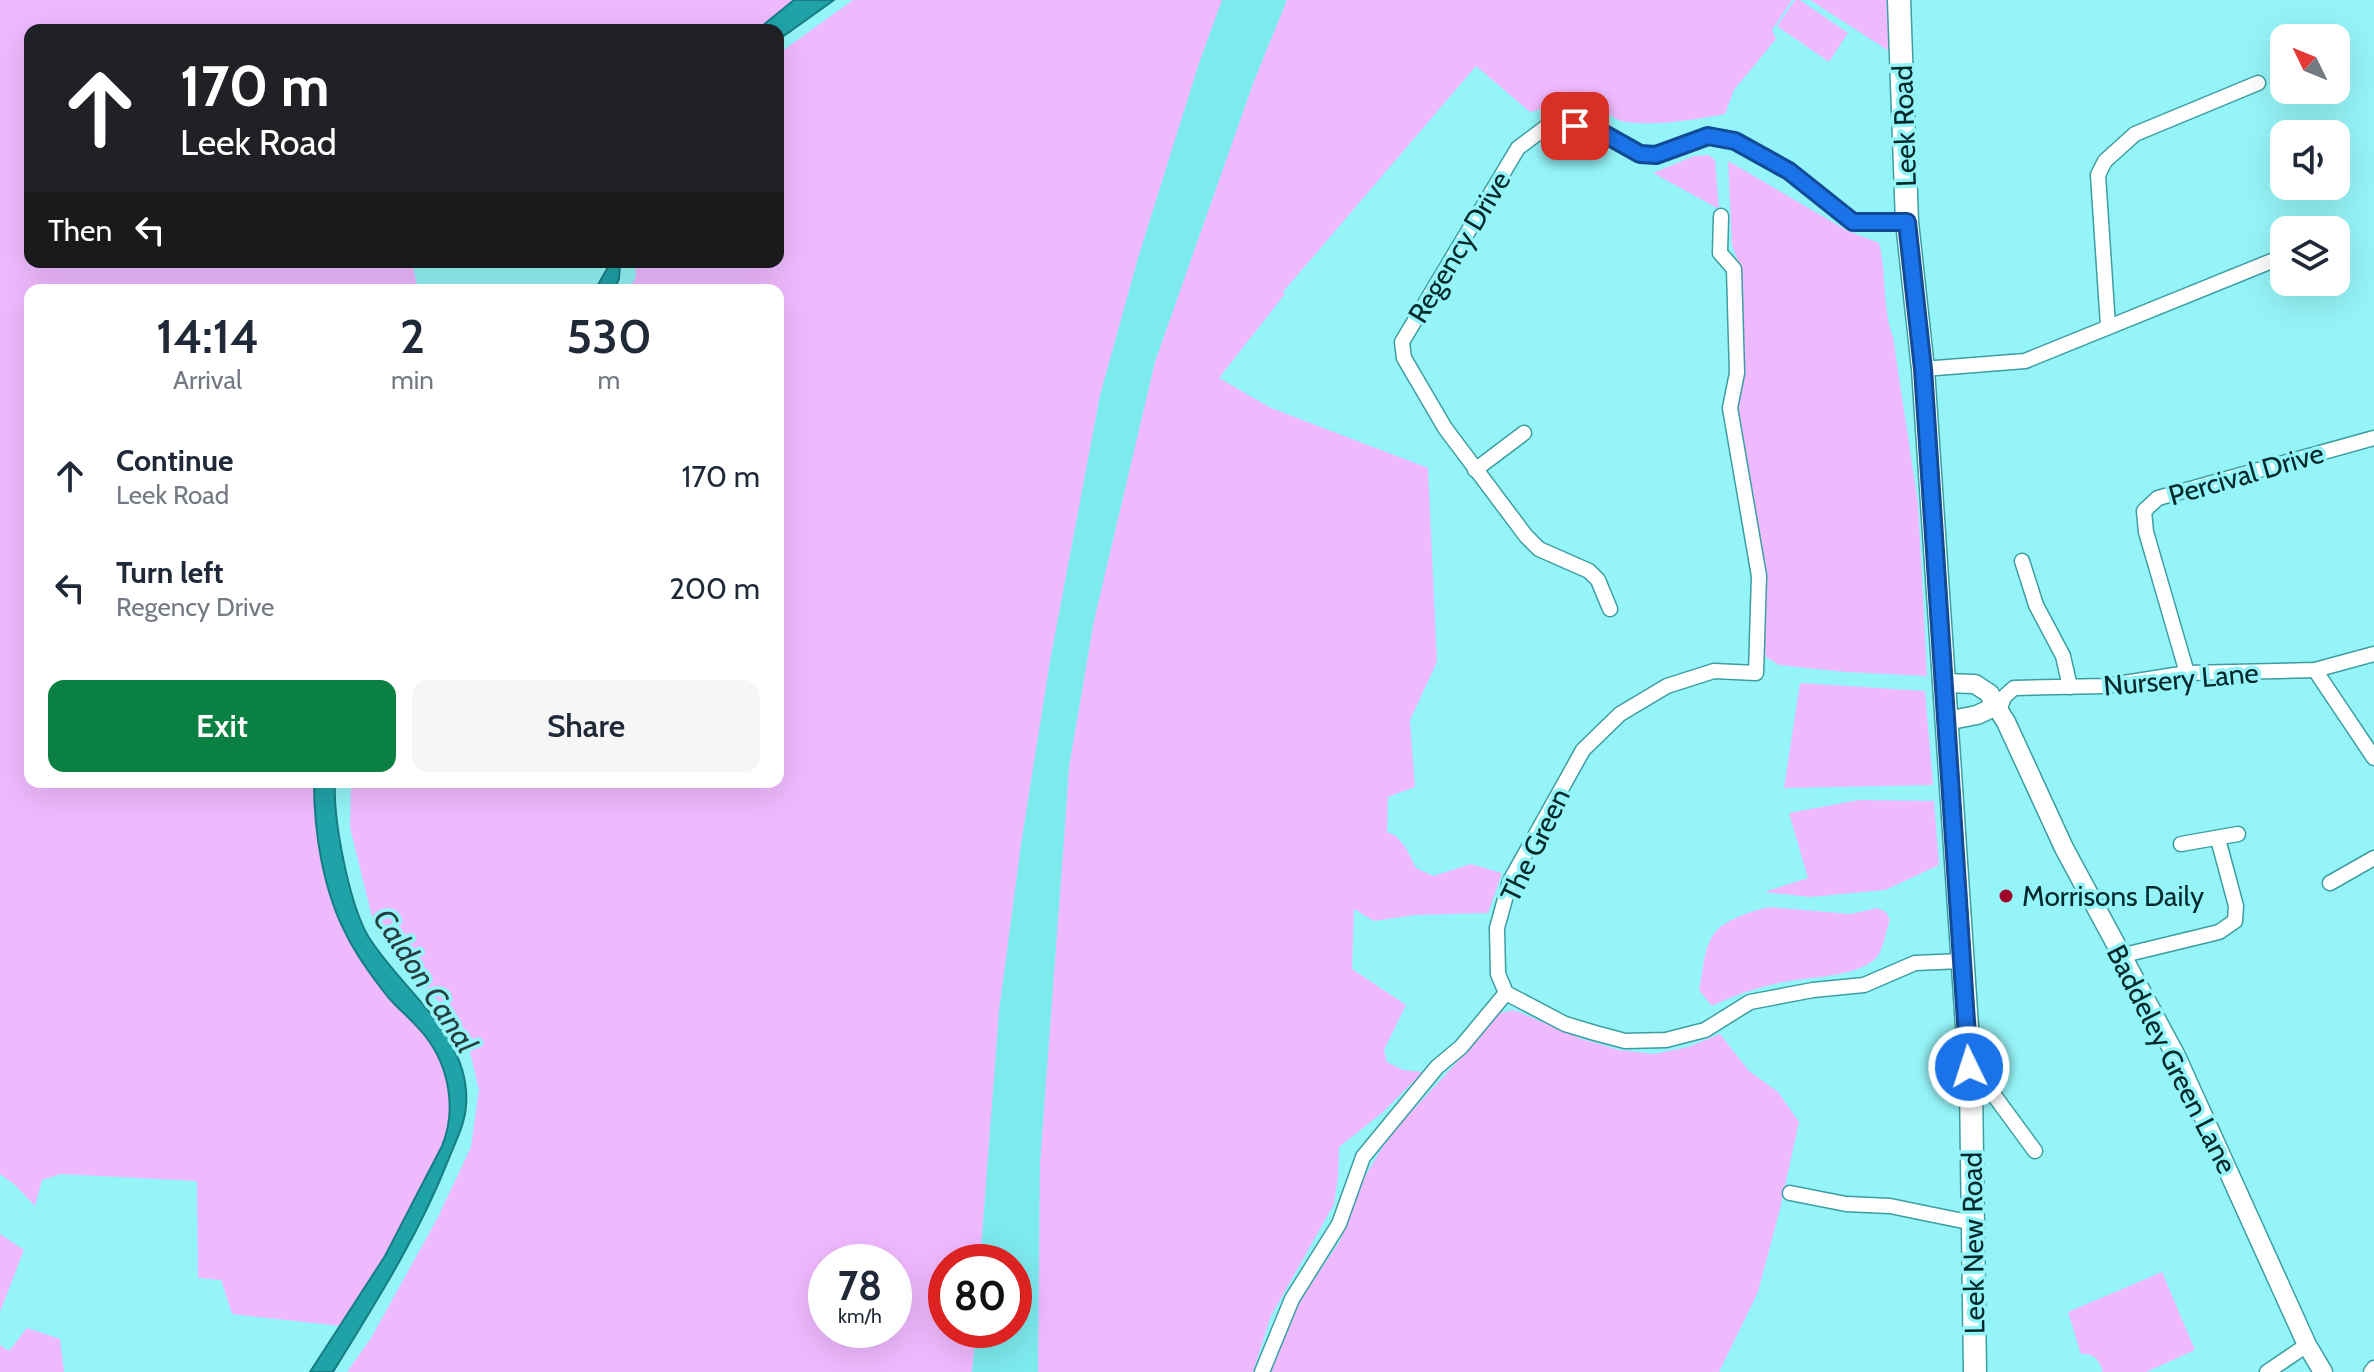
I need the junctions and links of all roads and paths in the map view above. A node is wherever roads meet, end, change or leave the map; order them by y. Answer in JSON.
{"nodes":[{"id":1,"x":1899,"y":0,"type":"edge"},
{"id":2,"x":2258,"y":83,"type":"dead end"},
{"id":3,"x":1721,"y":216,"type":"dead end"},
{"id":4,"x":1907,"y":222,"type":"junction"},
{"id":5,"x":2270,"y":262,"type":"edge"},
{"id":6,"x":2108,"y":326,"type":"junction"},
{"id":7,"x":1923,"y":369,"type":"junction"},
{"id":8,"x":1524,"y":433,"type":"dead end"},
{"id":9,"x":2374,"y":438,"type":"edge"},
{"id":10,"x":1475,"y":470,"type":"junction"},
{"id":11,"x":2022,"y":561,"type":"dead end"},
{"id":12,"x":1610,"y":609,"type":"dead end"},
{"id":13,"x":2374,"y":654,"type":"edge"},
{"id":14,"x":2315,"y":670,"type":"junction"},
{"id":15,"x":2187,"y":673,"type":"junction"},
{"id":16,"x":1943,"y":683,"type":"junction"},
{"id":17,"x":2070,"y":687,"type":"junction"},
{"id":18,"x":1996,"y":709,"type":"junction"},
{"id":19,"x":1946,"y":721,"type":"junction"},
{"id":20,"x":2374,"y":758,"type":"edge"},
{"id":21,"x":2238,"y":834,"type":"dead end"},
{"id":22,"x":2218,"y":839,"type":"junction"},
{"id":23,"x":2181,"y":844,"type":"dead end"},
{"id":24,"x":2374,"y":858,"type":"edge"},
{"id":25,"x":2330,"y":883,"type":"dead end"},
{"id":26,"x":2120,"y":956,"type":"junction"},
{"id":27,"x":1962,"y":961,"type":"junction"},
{"id":28,"x":1506,"y":993,"type":"junction"},
{"id":29,"x":1971,"y":1086,"type":"junction"},
{"id":30,"x":2035,"y":1151,"type":"dead end"},
{"id":31,"x":1808,"y":1180,"type":"dead end"},
{"id":32,"x":1973,"y":1223,"type":"junction"},
{"id":33,"x":2307,"y":1345,"type":"junction"},
{"id":34,"x":1262,"y":1372,"type":"edge"},
{"id":35,"x":1975,"y":1372,"type":"edge"},
{"id":36,"x":2267,"y":1372,"type":"edge"},
{"id":37,"x":2323,"y":1372,"type":"edge"}],
"edges":[{"from":1,"to":4,"type":"highway","name":"Leek Road"},
{"from":2,"to":6,"type":"street"},
{"from":3,"to":28,"type":"street","name":"The Green"},
{"from":4,"to":7,"type":"highway","name":"Leek Road"},
{"from":4,"to":10,"type":"street","name":"Regency Drive"},
{"from":5,"to":6,"type":"street"},
{"from":6,"to":7,"type":"street"},
{"from":7,"to":16,"type":"highway","name":"Leek Road"},
{"from":8,"to":10,"type":"street"},
{"from":9,"to":15,"type":"street","name":"Percival Drive"},
{"from":10,"to":12,"type":"street","name":"Regency Drive"},
{"from":11,"to":17,"type":"street"},
{"from":13,"to":14,"type":"street","name":"Nursery Lane"},
{"from":14,"to":15,"type":"street","name":"Nursery Lane"},
{"from":14,"to":20,"type":"street"},
{"from":15,"to":17,"type":"street","name":"Nursery Lane"},
{"from":16,"to":18,"type":"main road","name":"Baddeley Green Lane"},
{"from":16,"to":19,"type":"highway","name":"Leek New Road"},
{"from":17,"to":18,"type":"street","name":"Nursery Lane"},
{"from":18,"to":19,"type":"main road"},
{"from":18,"to":26,"type":"main road","name":"Baddeley Green Lane"},
{"from":19,"to":27,"type":"highway","name":"Leek New Road"},
{"from":21,"to":22,"type":"street"},
{"from":22,"to":23,"type":"street"},
{"from":22,"to":26,"type":"street"},
{"from":24,"to":25,"type":"street"},
{"from":26,"to":33,"type":"main road","name":"Baddeley Green Lane"},
{"from":27,"to":28,"type":"street"},
{"from":27,"to":29,"type":"highway","name":"Leek New Road"},
{"from":28,"to":34,"type":"street"},
{"from":29,"to":30,"type":"street"},
{"from":29,"to":32,"type":"highway","name":"Leek New Road"},
{"from":31,"to":32,"type":"street"},
{"from":32,"to":35,"type":"highway","name":"Leek New Road"},
{"from":33,"to":36,"type":"street"},
{"from":33,"to":37,"type":"main road","name":"Baddeley Green Lane"}]}
